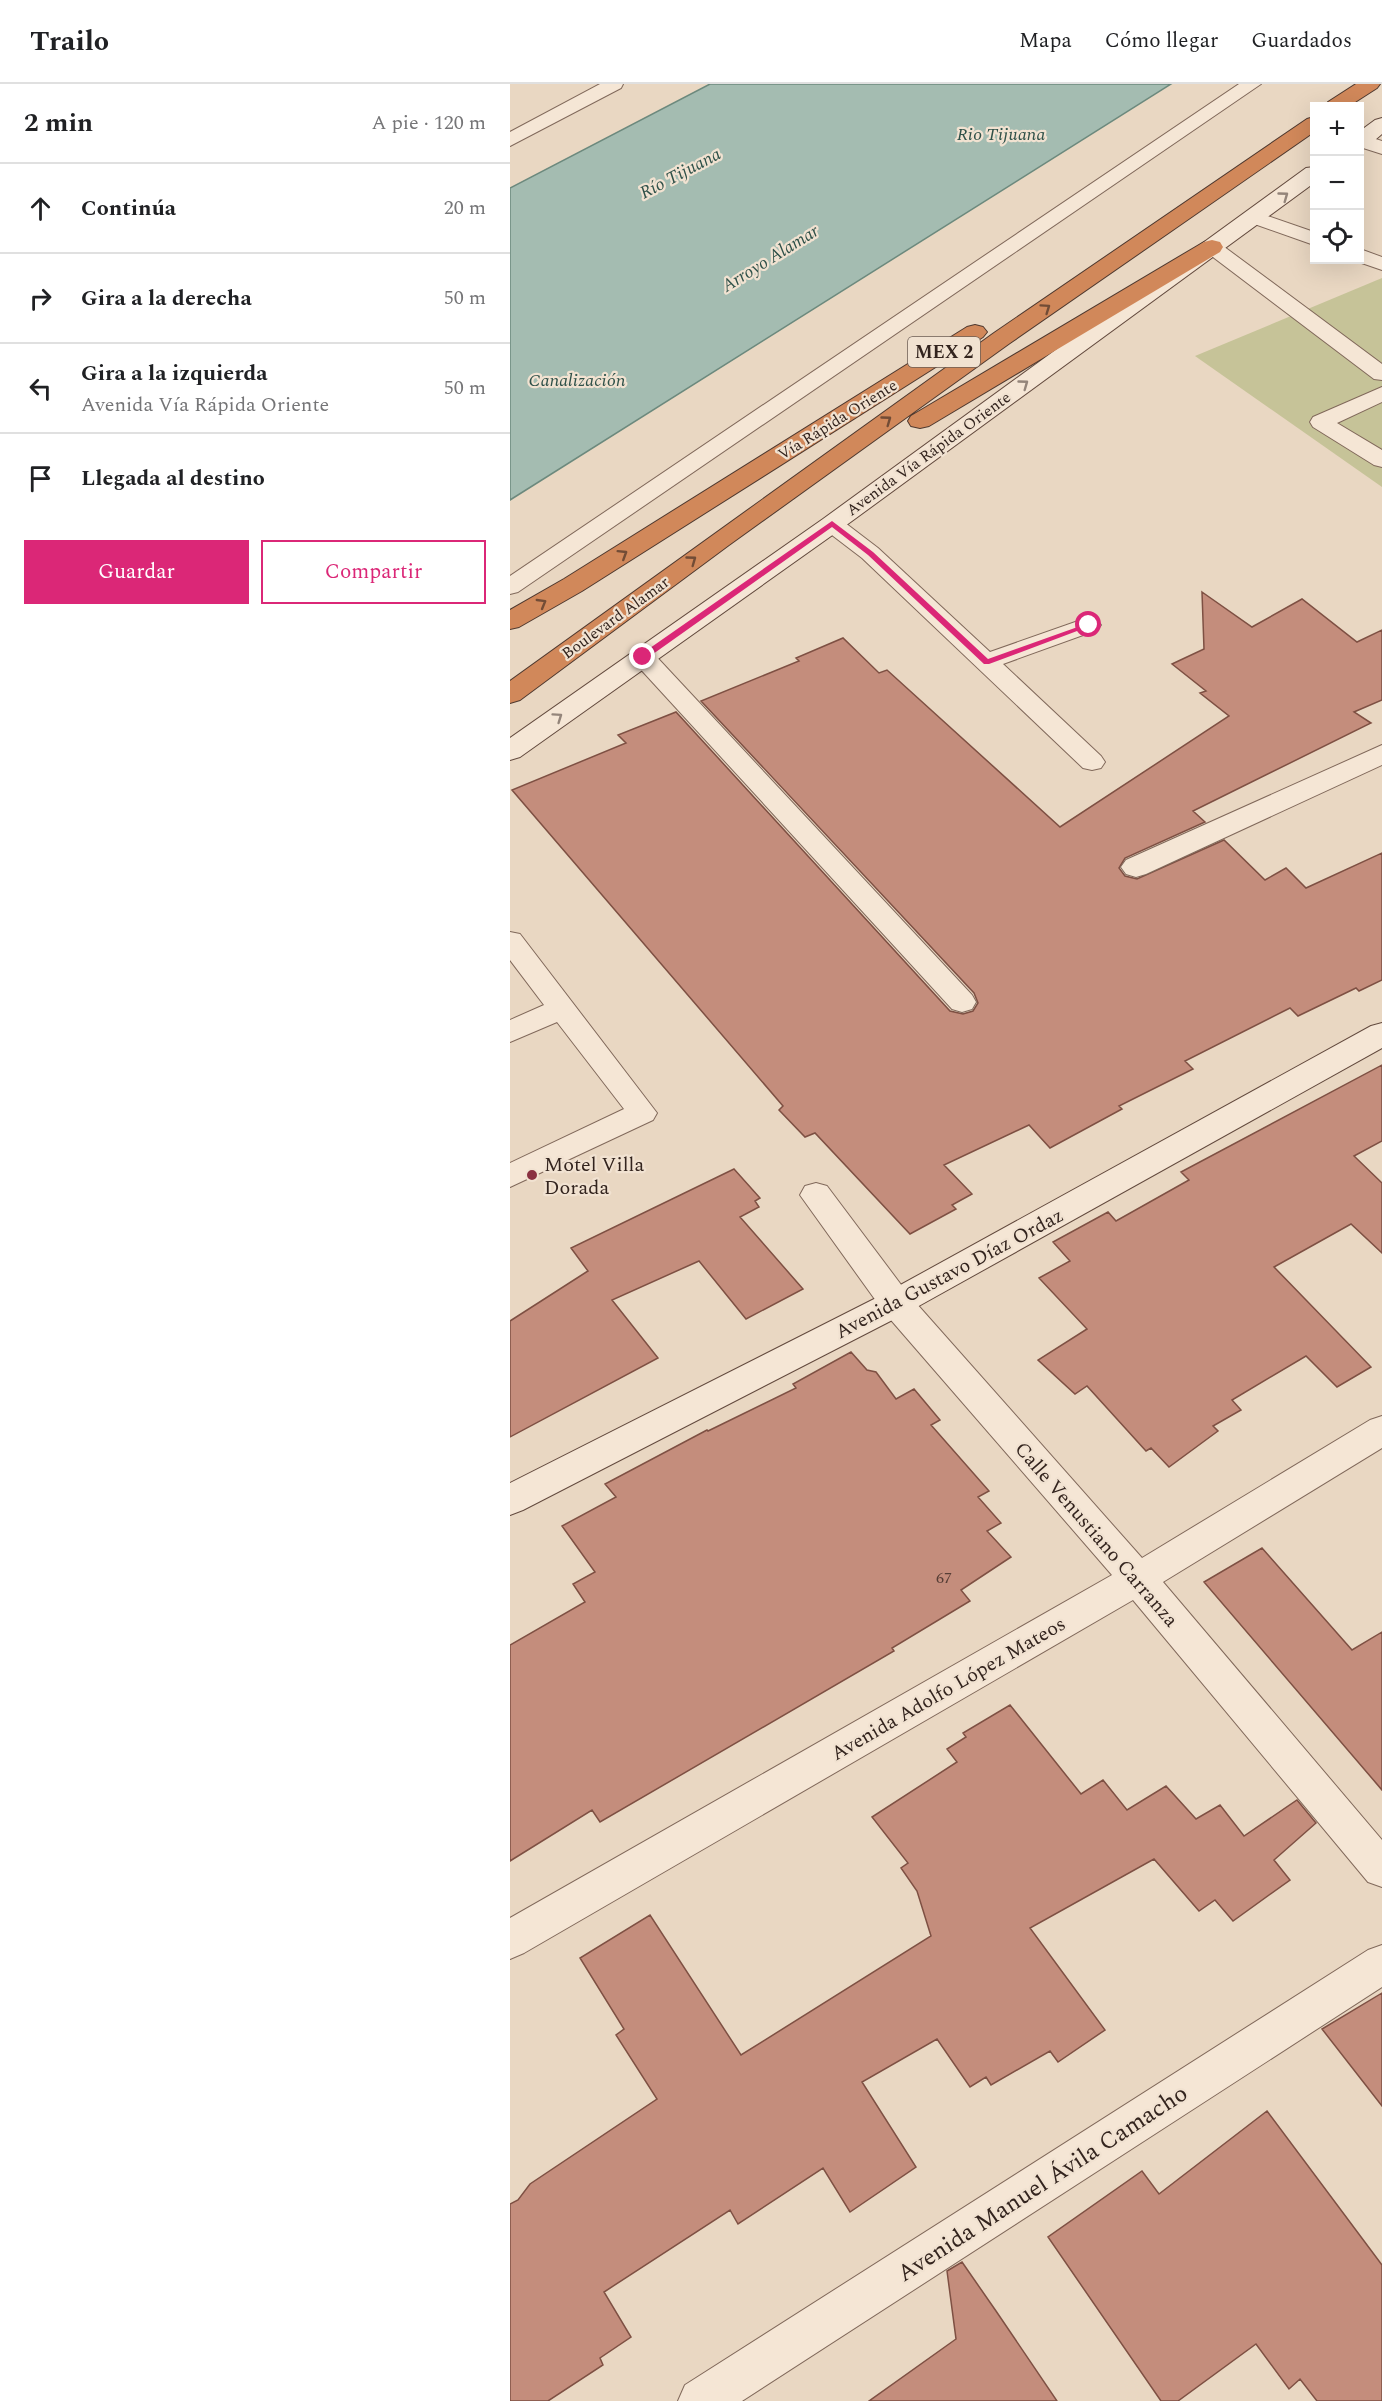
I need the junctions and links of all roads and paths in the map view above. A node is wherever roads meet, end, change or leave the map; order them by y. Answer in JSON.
{"nodes":[{"id":1,"x":614,"y":84,"type":"edge"},
{"id":2,"x":1252,"y":84,"type":"edge"},
{"id":3,"x":1371,"y":84,"type":"edge"},
{"id":4,"x":1343,"y":102,"type":"edge"},
{"id":5,"x":1310,"y":124,"type":"edge"},
{"id":6,"x":1310,"y":124,"type":"edge"},
{"id":7,"x":1382,"y":124,"type":"edge"},
{"id":8,"x":1364,"y":138,"type":"edge"},
{"id":9,"x":510,"y":140,"type":"edge"},
{"id":10,"x":1364,"y":142,"type":"edge"},
{"id":11,"x":1382,"y":147,"type":"edge"},
{"id":12,"x":1310,"y":176,"type":"edge"},
{"id":13,"x":1253,"y":217,"type":"junction"},
{"id":14,"x":1310,"y":238,"type":"edge"},
{"id":15,"x":1212,"y":247,"type":"junction"},
{"id":16,"x":1364,"y":257,"type":"edge"},
{"id":17,"x":1382,"y":264,"type":"edge"},
{"id":18,"x":1382,"y":374,"type":"edge"},
{"id":19,"x":1382,"y":394,"type":"edge"},
{"id":20,"x":1382,"y":460,"type":"edge"},
{"id":21,"x":832,"y":524,"type":"junction"},
{"id":22,"x":720,"y":540,"type":"junction"},
{"id":23,"x":510,"y":587,"type":"edge"},
{"id":24,"x":510,"y":621,"type":"edge"},
{"id":25,"x":1089,"y":625,"type":"dead end"},
{"id":26,"x":643,"y":657,"type":"junction"},
{"id":27,"x":986,"y":662,"type":"junction"},
{"id":28,"x":510,"y":694,"type":"edge"},
{"id":29,"x":510,"y":751,"type":"edge"},
{"id":30,"x":1382,"y":754,"type":"edge"},
{"id":31,"x":1092,"y":762,"type":"dead end"},
{"id":32,"x":1136,"y":867,"type":"dead end"},
{"id":33,"x":510,"y":941,"type":"edge"},
{"id":34,"x":962,"y":1002,"type":"dead end"},
{"id":35,"x":561,"y":1008,"type":"junction"},
{"id":36,"x":510,"y":1032,"type":"edge"},
{"id":37,"x":1382,"y":1034,"type":"edge"},
{"id":38,"x":510,"y":1176,"type":"edge"},
{"id":39,"x":816,"y":1195,"type":"dead end"},
{"id":40,"x":896,"y":1303,"type":"junction"},
{"id":41,"x":1382,"y":1430,"type":"edge"},
{"id":42,"x":510,"y":1500,"type":"edge"},
{"id":43,"x":1138,"y":1579,"type":"junction"},
{"id":44,"x":1382,"y":1869,"type":"edge"},
{"id":45,"x":510,"y":1940,"type":"edge"},
{"id":46,"x":1382,"y":1964,"type":"edge"},
{"id":47,"x":701,"y":2401,"type":"edge"}],
"edges":[{"from":1,"to":9,"type":"lane"},
{"from":2,"to":23,"type":"lane"},
{"from":3,"to":4,"type":"highway"},
{"from":22,"to":5,"type":"highway","one_way":true},
{"from":24,"to":6,"type":"highway","name":"Vía Rápida Oriente","number":"MEX 2","one_way":true},
{"from":7,"to":8,"type":"street"},
{"from":10,"to":11,"type":"street"},
{"from":13,"to":12,"type":"street","name":"Avenida Vía Rápida Oriente","one_way":true},
{"from":13,"to":14,"type":"lane"},
{"from":13,"to":15,"type":"street","name":"Avenida Vía Rápida Oriente"},
{"from":15,"to":18,"type":"lane"},
{"from":21,"to":15,"type":"street","name":"Avenida Vía Rápida Oriente","one_way":true},
{"from":15,"to":22,"type":"highway"},
{"from":16,"to":17,"type":"lane"},
{"from":19,"to":20,"type":"lane"},
{"from":21,"to":26,"type":"street","name":"Avenida Vía Rápida Oriente"},
{"from":21,"to":27,"type":"lane"},
{"from":28,"to":22,"type":"highway","name":"Boulevard Alamar","one_way":true},
{"from":25,"to":27,"type":"lane"},
{"from":29,"to":26,"type":"street","name":"Avenida Vía Rápida Oriente","one_way":true},
{"from":26,"to":34,"type":"lane"},
{"from":27,"to":31,"type":"lane"},
{"from":30,"to":32,"type":"street"},
{"from":33,"to":35,"type":"lane"},
{"from":35,"to":36,"type":"lane"},
{"from":35,"to":38,"type":"lane"},
{"from":37,"to":40,"type":"street","name":"Avenida Gustavo Díaz Ordaz"},
{"from":39,"to":40,"type":"street","name":"Calle Venustiano Carranza"},
{"from":40,"to":42,"type":"street","name":"Avenida Gustavo Díaz Ordaz"},
{"from":40,"to":43,"type":"street","name":"Calle Venustiano Carranza"},
{"from":41,"to":43,"type":"street","name":"Avenida Adolfo López Mateos"},
{"from":43,"to":44,"type":"street","name":"Calle Venustiano Carranza"},
{"from":43,"to":45,"type":"street","name":"Avenida Adolfo López Mateos"},
{"from":46,"to":47,"type":"street","name":"Avenida Manuel Ávila Camacho"}]}
